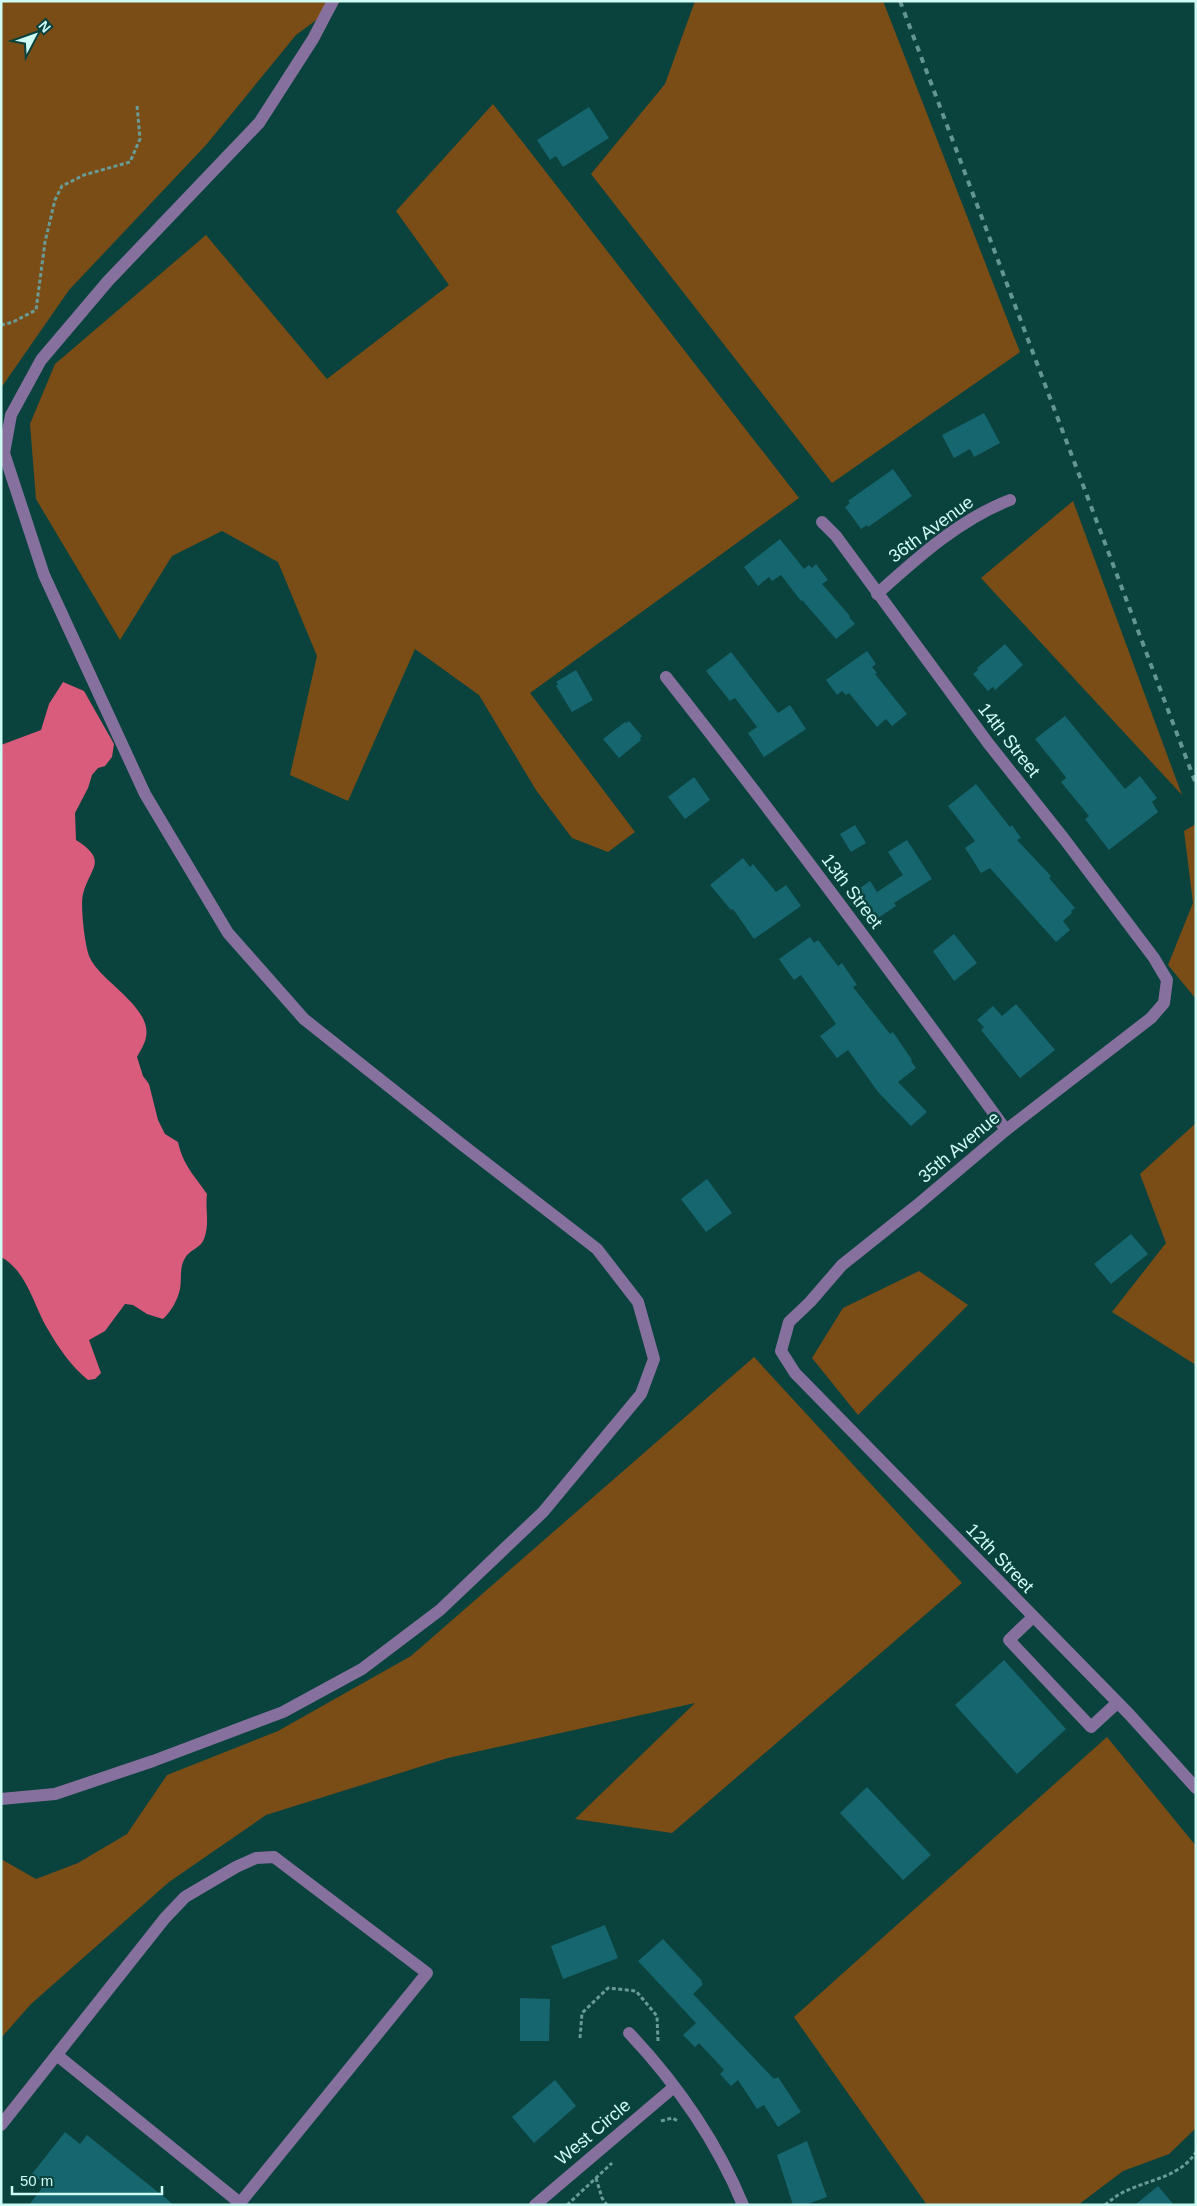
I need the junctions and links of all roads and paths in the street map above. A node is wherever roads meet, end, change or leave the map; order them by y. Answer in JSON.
{"nodes":[{"id":1,"x":333,"y":1,"type":"edge"},
{"id":2,"x":137,"y":105,"type":"dead end"},
{"id":3,"x":1,"y":325,"type":"edge"},
{"id":4,"x":1010,"y":500,"type":"dead end"},
{"id":5,"x":822,"y":522,"type":"dead end"},
{"id":6,"x":877,"y":594,"type":"junction"},
{"id":7,"x":666,"y":677,"type":"dead end"},
{"id":8,"x":1167,"y":980,"type":"joint"},
{"id":9,"x":1006,"y":1130,"type":"junction"},
{"id":10,"x":781,"y":1351,"type":"joint"},
{"id":11,"x":1033,"y":1617,"type":"junction"},
{"id":12,"x":1118,"y":1703,"type":"junction"},
{"id":13,"x":1196,"y":1788,"type":"edge"},
{"id":14,"x":1,"y":1799,"type":"edge"},
{"id":15,"x":629,"y":2033,"type":"dead end"},
{"id":16,"x":58,"y":2056,"type":"junction"},
{"id":17,"x":674,"y":2087,"type":"junction"},
{"id":18,"x":682,"y":2124,"type":"dead end"},
{"id":19,"x":1,"y":2125,"type":"edge"},
{"id":20,"x":656,"y":2125,"type":"dead end"},
{"id":21,"x":1196,"y":2152,"type":"edge"},
{"id":22,"x":616,"y":2160,"type":"dead end"},
{"id":23,"x":596,"y":2178,"type":"junction"},
{"id":24,"x":1107,"y":2204,"type":"edge"},
{"id":25,"x":535,"y":2205,"type":"edge"},
{"id":26,"x":567,"y":2205,"type":"edge"},
{"id":27,"x":607,"y":2205,"type":"edge"},
{"id":28,"x":743,"y":2205,"type":"edge"}],
"edges":[{"from":1,"to":14,"type":"street"},
{"from":2,"to":3,"type":"path"},
{"from":4,"to":6,"type":"street","name":"36th Avenue"},
{"from":5,"to":6,"type":"street","name":"14th Street"},
{"from":6,"to":8,"type":"street","name":"14th Street"},
{"from":7,"to":9,"type":"street","name":"13th Street"},
{"from":8,"to":9,"type":"street","name":"35th Avenue"},
{"from":9,"to":10,"type":"street","name":"35th Avenue"},
{"from":10,"to":11,"type":"street","name":"12th Street"},
{"from":11,"to":12,"type":"street","name":"12th Street"},
{"from":11,"to":12,"type":"street"},
{"from":12,"to":13,"type":"street","name":"12th Street"},
{"from":15,"to":17,"type":"street"},
{"from":16,"to":16,"type":"street"},
{"from":16,"to":19,"type":"street"},
{"from":17,"to":25,"type":"street","name":"West Circle"},
{"from":17,"to":28,"type":"street"},
{"from":18,"to":20,"type":"path"},
{"from":21,"to":24,"type":"path"},
{"from":22,"to":23,"type":"path"},
{"from":23,"to":26,"type":"path"},
{"from":23,"to":27,"type":"path"}]}
